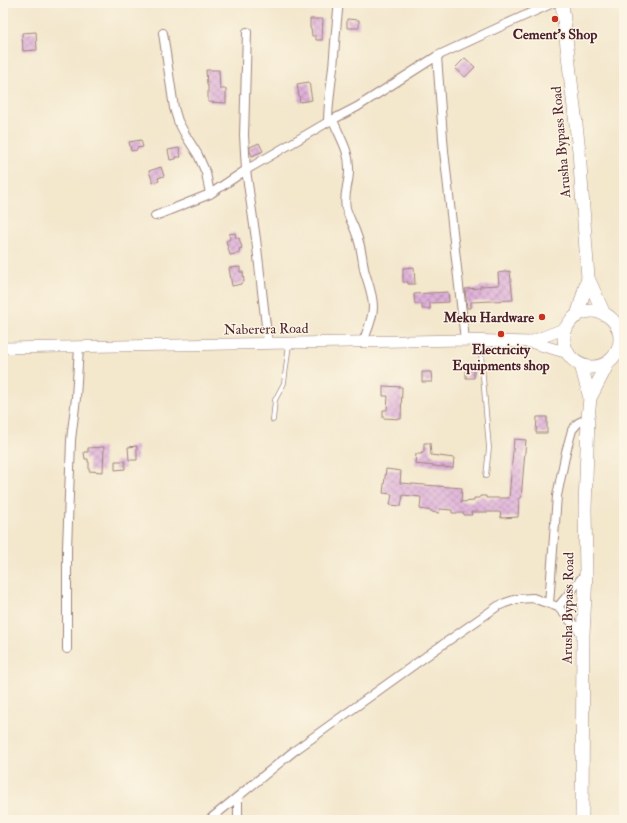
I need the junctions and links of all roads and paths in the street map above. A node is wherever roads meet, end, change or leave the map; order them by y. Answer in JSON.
{"nodes":[{"id":1,"x":339,"y":3,"type":"edge"},
{"id":2,"x":553,"y":3,"type":"edge"},
{"id":3,"x":562,"y":3,"type":"edge"},
{"id":4,"x":247,"y":32,"type":"dead end"},
{"id":5,"x":163,"y":33,"type":"dead end"},
{"id":6,"x":437,"y":56,"type":"junction"},
{"id":7,"x":330,"y":121,"type":"junction"},
{"id":8,"x":246,"y":170,"type":"junction"},
{"id":9,"x":210,"y":194,"type":"junction"},
{"id":10,"x":156,"y":216,"type":"dead end"},
{"id":11,"x":588,"y":278,"type":"junction"},
{"id":12,"x":604,"y":314,"type":"junction"},
{"id":13,"x":577,"y":316,"type":"junction"},
{"id":14,"x":566,"y":328,"type":"junction"},
{"id":15,"x":621,"y":329,"type":"edge"},
{"id":16,"x":465,"y":340,"type":"junction"},
{"id":17,"x":480,"y":341,"type":"junction"},
{"id":18,"x":363,"y":342,"type":"junction"},
{"id":19,"x":530,"y":342,"type":"junction"},
{"id":20,"x":290,"y":343,"type":"junction"},
{"id":21,"x":268,"y":344,"type":"junction"},
{"id":22,"x":79,"y":347,"type":"junction"},
{"id":23,"x":3,"y":348,"type":"edge"},
{"id":24,"x":621,"y":348,"type":"edge"},
{"id":25,"x":568,"y":353,"type":"junction"},
{"id":26,"x":608,"y":362,"type":"junction"},
{"id":27,"x":581,"y":365,"type":"junction"},
{"id":28,"x":590,"y":398,"type":"junction"},
{"id":29,"x":588,"y":418,"type":"junction"},
{"id":30,"x":273,"y":420,"type":"dead end"},
{"id":31,"x":486,"y":476,"type":"dead end"},
{"id":32,"x":586,"y":574,"type":"junction"},
{"id":33,"x":549,"y":604,"type":"junction"},
{"id":34,"x":558,"y":608,"type":"junction"},
{"id":35,"x":583,"y":635,"type":"junction"},
{"id":36,"x":67,"y":649,"type":"dead end"},
{"id":37,"x":238,"y":797,"type":"junction"},
{"id":38,"x":209,"y":820,"type":"edge"},
{"id":39,"x":238,"y":820,"type":"edge"},
{"id":40,"x":582,"y":820,"type":"edge"}],
"edges":[{"from":1,"to":7,"type":"street"},
{"from":2,"to":6,"type":"street"},
{"from":3,"to":11,"type":"main road","name":"Arusha Bypass Road"},
{"from":4,"to":8,"type":"street"},
{"from":5,"to":9,"type":"street"},
{"from":6,"to":7,"type":"street"},
{"from":6,"to":16,"type":"street"},
{"from":7,"to":8,"type":"street"},
{"from":7,"to":18,"type":"street"},
{"from":8,"to":9,"type":"street"},
{"from":8,"to":21,"type":"street"},
{"from":9,"to":10,"type":"street"},
{"from":11,"to":12,"type":"main road","name":"Arusha Bypass Road"},
{"from":11,"to":13,"type":"main road","name":"Arusha Bypass Road"},
{"from":12,"to":13,"type":"main road"},
{"from":12,"to":15,"type":"main road","name":"Arusha Bypass Road"},
{"from":13,"to":14,"type":"main road","name":"Arusha Bypass Road"},
{"from":14,"to":19,"type":"street","name":"Naberera Road"},
{"from":14,"to":25,"type":"main road"},
{"from":15,"to":24,"type":"main road","name":"Arusha Bypass Road"},
{"from":16,"to":17,"type":"street","name":"Naberera Road"},
{"from":16,"to":18,"type":"street","name":"Naberera Road"},
{"from":17,"to":19,"type":"street","name":"Naberera Road"},
{"from":17,"to":31,"type":"lane"},
{"from":18,"to":20,"type":"street","name":"Naberera Road"},
{"from":19,"to":25,"type":"street","name":"Naberera Road"},
{"from":20,"to":21,"type":"street","name":"Naberera Road"},
{"from":20,"to":30,"type":"lane"},
{"from":21,"to":22,"type":"street","name":"Naberera Road"},
{"from":22,"to":23,"type":"street","name":"Naberera Road"},
{"from":22,"to":36,"type":"street"},
{"from":24,"to":26,"type":"main road","name":"Arusha Bypass Road"},
{"from":25,"to":27,"type":"main road"},
{"from":26,"to":27,"type":"main road"},
{"from":26,"to":28,"type":"main road","name":"Arusha Bypass Road"},
{"from":27,"to":28,"type":"main road","name":"Arusha Bypass Road"},
{"from":28,"to":29,"type":"main road","name":"Arusha Bypass Road"},
{"from":29,"to":32,"type":"main road","name":"Arusha Bypass Road"},
{"from":29,"to":33,"type":"street"},
{"from":32,"to":34,"type":"street"},
{"from":32,"to":35,"type":"main road","name":"Arusha Bypass Road"},
{"from":33,"to":34,"type":"street"},
{"from":33,"to":37,"type":"street"},
{"from":34,"to":35,"type":"street"},
{"from":35,"to":40,"type":"main road","name":"Arusha Bypass Road"},
{"from":37,"to":38,"type":"street"},
{"from":37,"to":39,"type":"street"}]}
